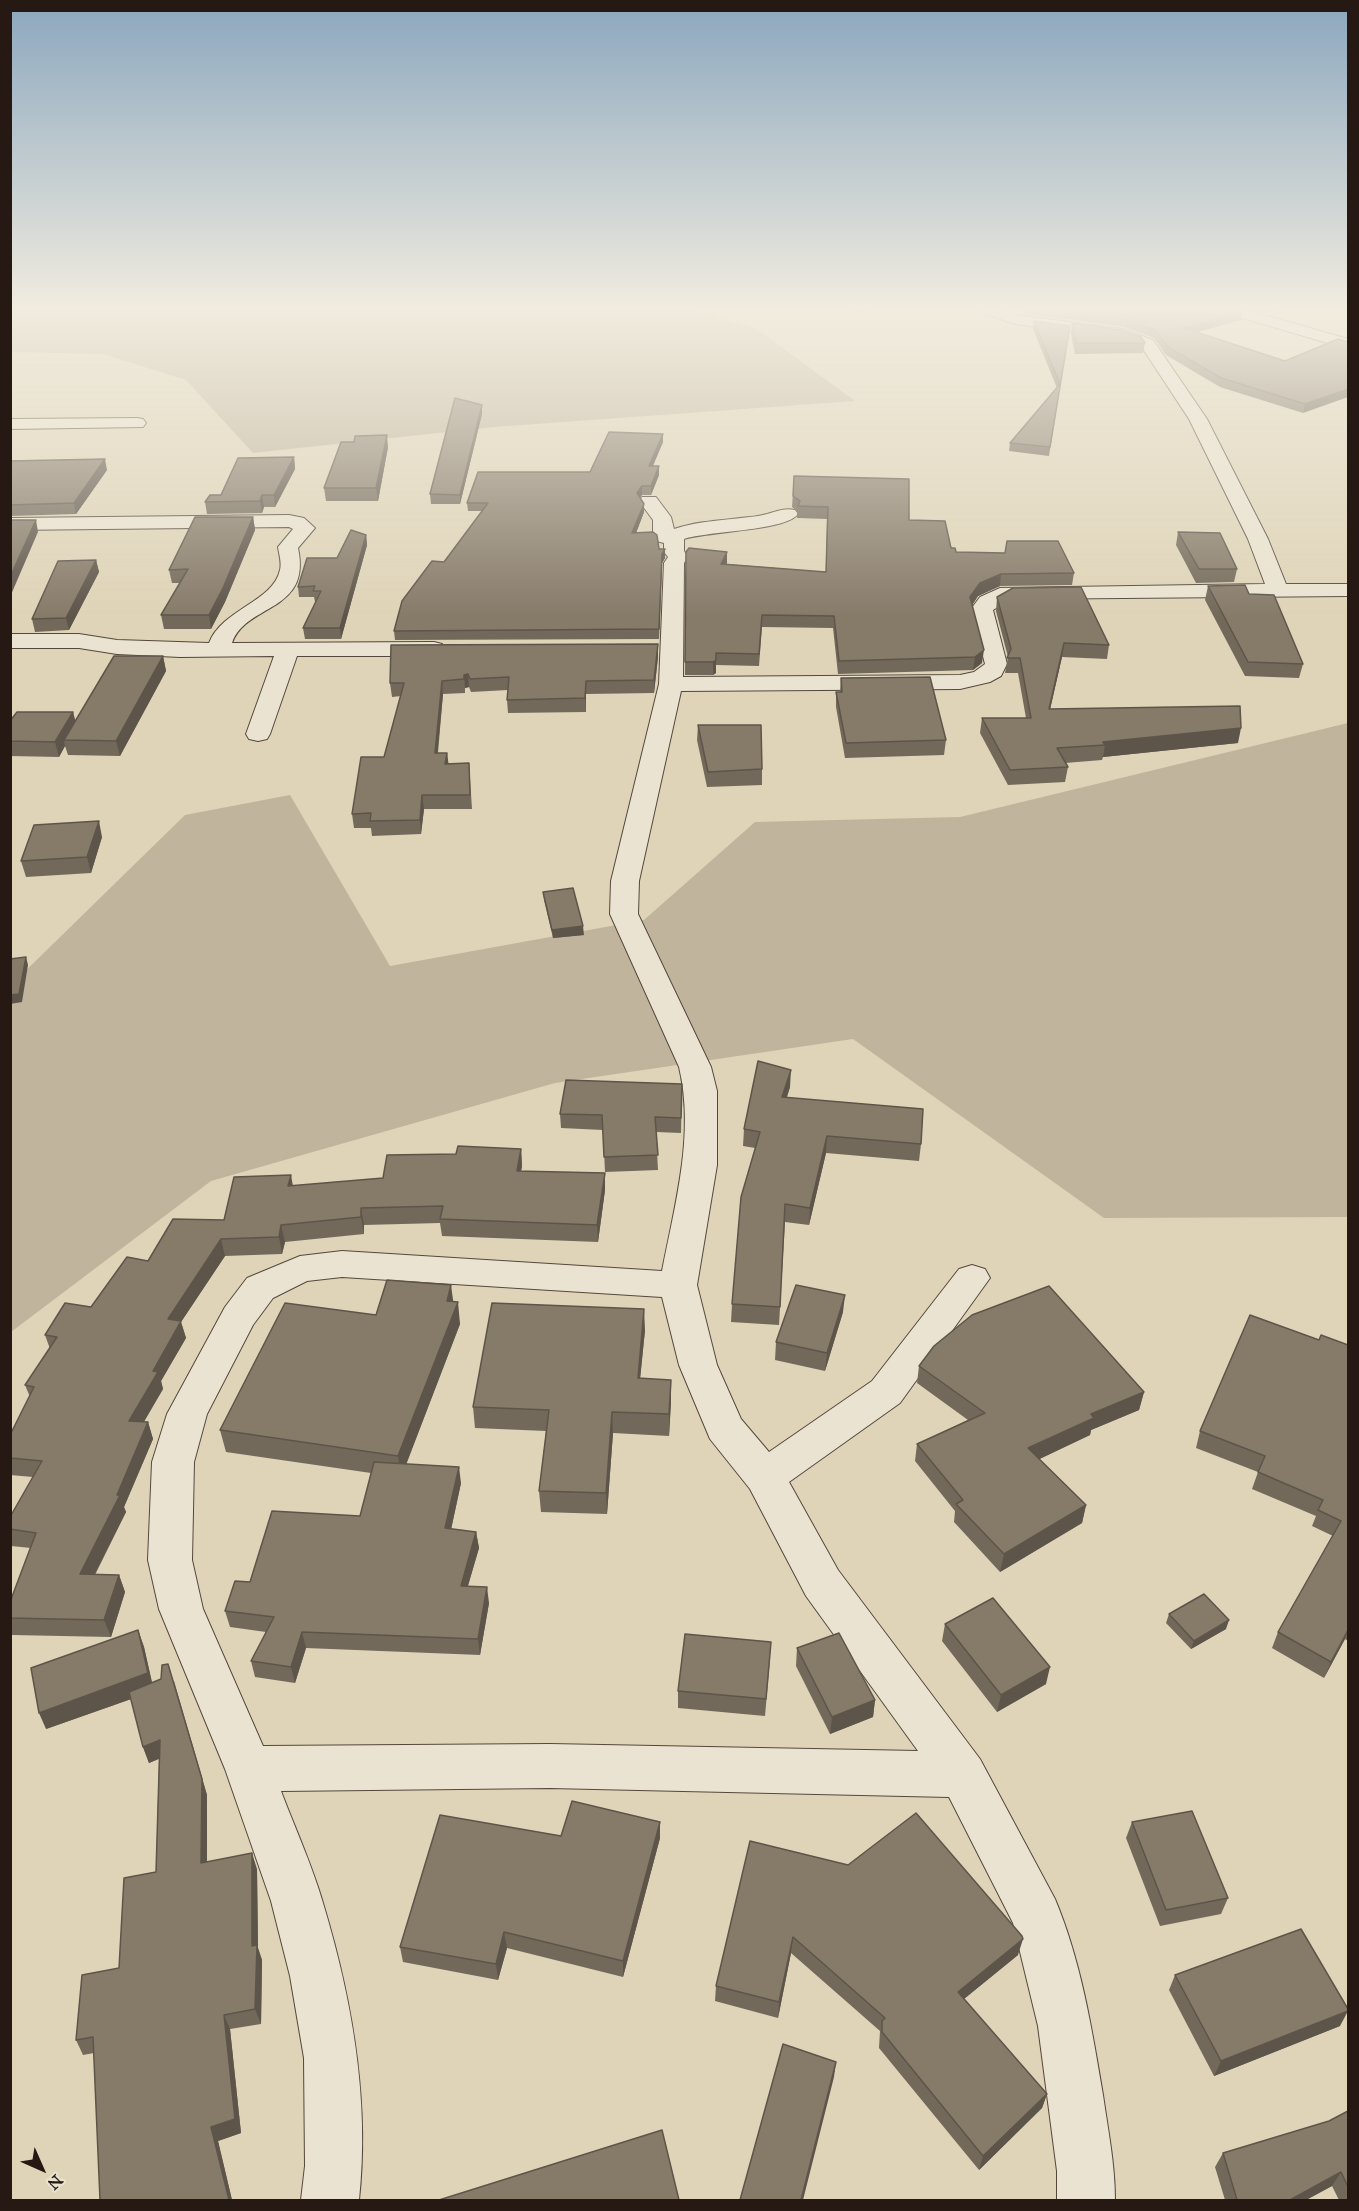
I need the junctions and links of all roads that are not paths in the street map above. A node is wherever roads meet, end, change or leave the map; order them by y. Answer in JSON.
{"nodes":[{"id":1,"x":1192,"y":410,"type":"edge"},
{"id":2,"x":137,"y":423,"type":"dead end"},
{"id":3,"x":10,"y":424,"type":"edge"},
{"id":4,"x":649,"y":501,"type":"dead end"},
{"id":5,"x":788,"y":514,"type":"dead end"},
{"id":6,"x":10,"y":524,"type":"edge"},
{"id":7,"x":674,"y":536,"type":"junction"},
{"id":8,"x":1277,"y":590,"type":"junction"},
{"id":9,"x":1348,"y":590,"type":"edge"},
{"id":10,"x":10,"y":641,"type":"edge"},
{"id":11,"x":648,"y":648,"type":"edge"},
{"id":12,"x":671,"y":648,"type":"junction"},
{"id":13,"x":450,"y":649,"type":"edge"},
{"id":14,"x":219,"y":650,"type":"junction"},
{"id":15,"x":288,"y":650,"type":"junction"},
{"id":16,"x":671,"y":684,"type":"junction"},
{"id":17,"x":258,"y":734,"type":"dead end"},
{"id":18,"x":972,"y":1278,"type":"dead end"},
{"id":19,"x":678,"y":1285,"type":"junction"},
{"id":20,"x":765,"y":1477,"type":"junction"},
{"id":21,"x":249,"y":1769,"type":"junction"},
{"id":22,"x":963,"y":1775,"type":"junction"},
{"id":23,"x":330,"y":2200,"type":"edge"},
{"id":24,"x":1086,"y":2200,"type":"edge"}],
"edges":[{"from":1,"to":8,"type":"street"},
{"from":2,"to":3,"type":"street"},
{"from":4,"to":7,"type":"street"},
{"from":5,"to":7,"type":"street"},
{"from":6,"to":14,"type":"street"},
{"from":7,"to":12,"type":"street"},
{"from":8,"to":9,"type":"street"},
{"from":8,"to":16,"type":"street"},
{"from":10,"to":14,"type":"street"},
{"from":11,"to":12,"type":"street"},
{"from":12,"to":16,"type":"street"},
{"from":13,"to":15,"type":"street"},
{"from":14,"to":15,"type":"street"},
{"from":15,"to":17,"type":"street"},
{"from":16,"to":19,"type":"street"},
{"from":18,"to":20,"type":"street"},
{"from":19,"to":20,"type":"street"},
{"from":19,"to":21,"type":"street"},
{"from":20,"to":22,"type":"street"},
{"from":21,"to":22,"type":"street"},
{"from":21,"to":23,"type":"street"},
{"from":22,"to":24,"type":"street"}]}
